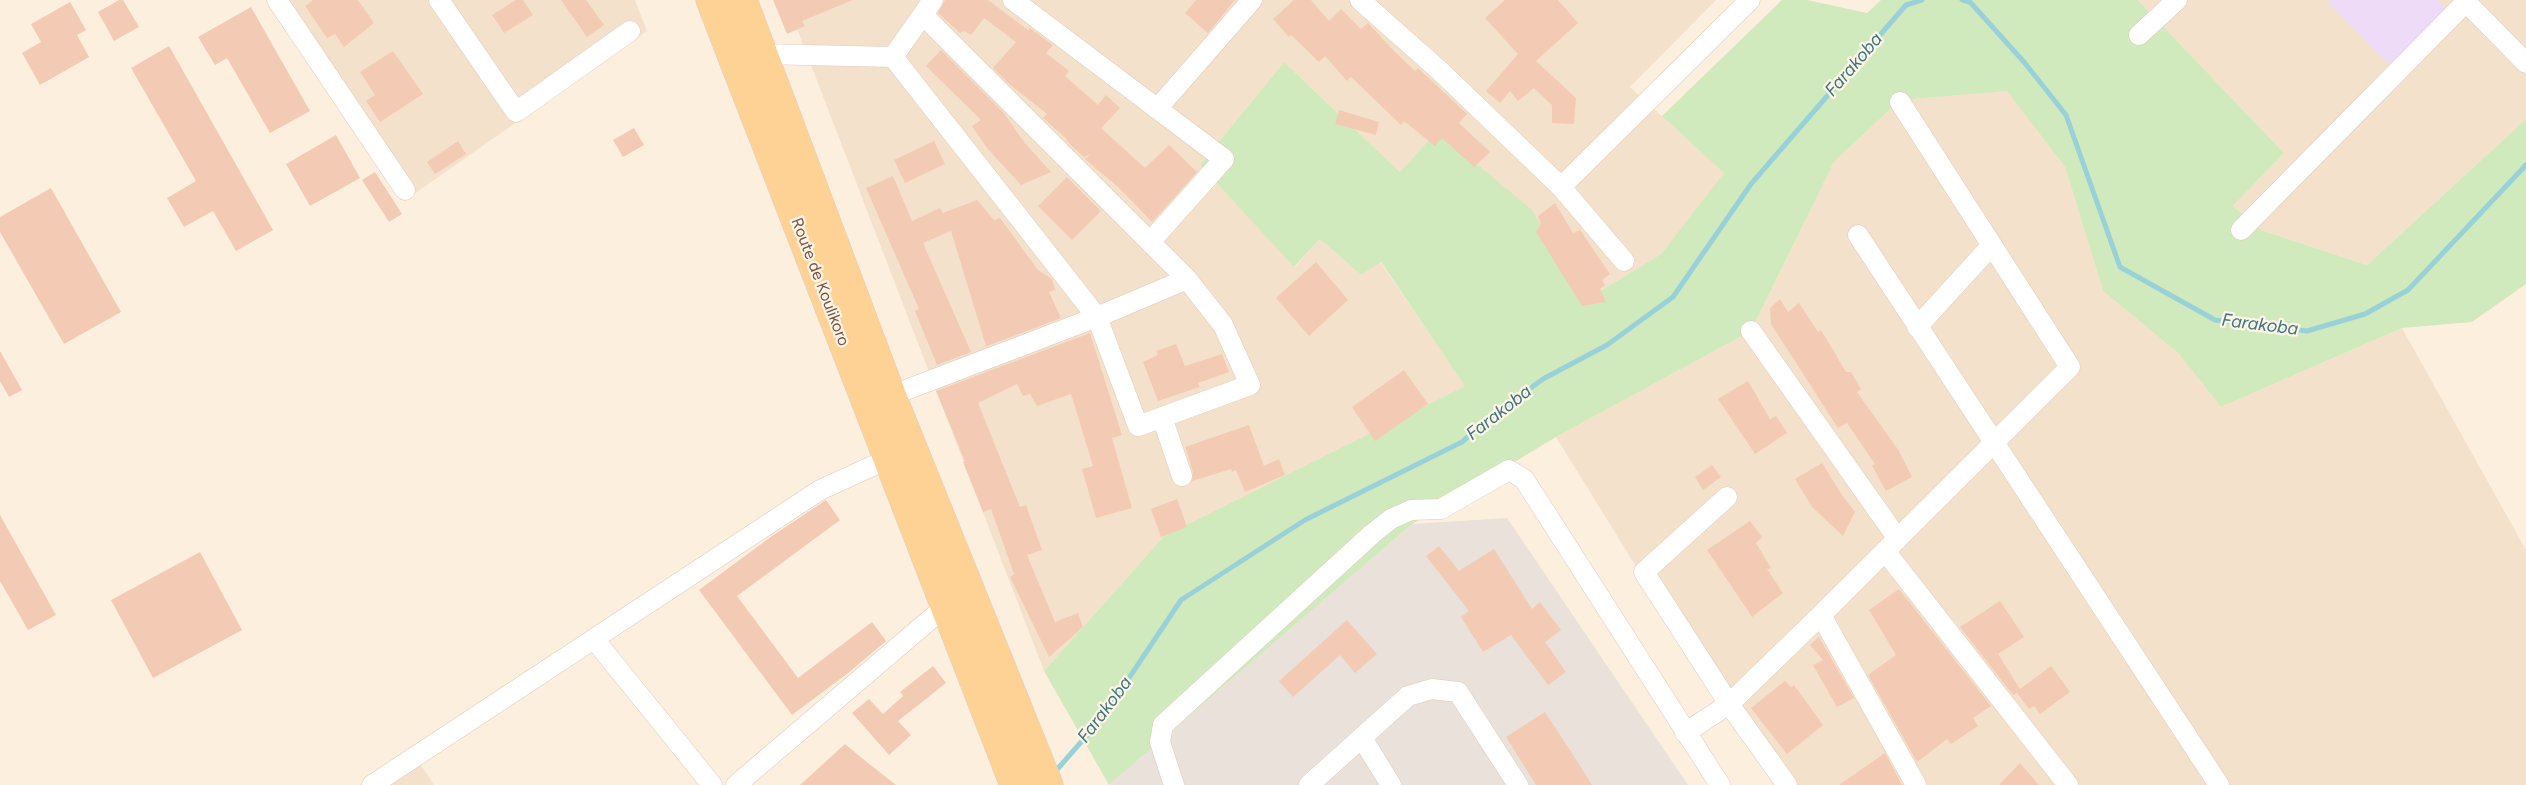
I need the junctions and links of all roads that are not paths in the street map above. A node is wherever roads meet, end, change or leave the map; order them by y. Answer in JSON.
{"nodes":[{"id":1,"x":277,"y":0,"type":"edge"},
{"id":2,"x":439,"y":0,"type":"edge"},
{"id":3,"x":712,"y":0,"type":"edge"},
{"id":4,"x":741,"y":0,"type":"edge"},
{"id":5,"x":1013,"y":0,"type":"edge"},
{"id":6,"x":1252,"y":0,"type":"edge"},
{"id":7,"x":1360,"y":0,"type":"edge"},
{"id":8,"x":2177,"y":0,"type":"edge"},
{"id":9,"x":2465,"y":1,"type":"edge"},
{"id":10,"x":1745,"y":2,"type":"edge"},
{"id":11,"x":928,"y":7,"type":"edge"},
{"id":12,"x":630,"y":31,"type":"dead end"},
{"id":13,"x":2139,"y":35,"type":"dead end"},
{"id":14,"x":761,"y":54,"type":"junction"},
{"id":15,"x":893,"y":57,"type":"junction"},
{"id":16,"x":2526,"y":63,"type":"edge"},
{"id":17,"x":1900,"y":102,"type":"dead end"},
{"id":18,"x":1157,"y":109,"type":"junction"},
{"id":19,"x":1561,"y":187,"type":"junction"},
{"id":20,"x":405,"y":190,"type":"dead end"},
{"id":21,"x":2241,"y":230,"type":"dead end"},
{"id":22,"x":1858,"y":235,"type":"dead end"},
{"id":23,"x":1150,"y":242,"type":"junction"},
{"id":24,"x":1992,"y":245,"type":"junction"},
{"id":25,"x":1624,"y":261,"type":"dead end"},
{"id":26,"x":1187,"y":279,"type":"junction"},
{"id":27,"x":1097,"y":317,"type":"junction"},
{"id":28,"x":1917,"y":327,"type":"junction"},
{"id":29,"x":1751,"y":331,"type":"dead end"},
{"id":30,"x":890,"y":396,"type":"junction"},
{"id":31,"x":1162,"y":417,"type":"junction"},
{"id":32,"x":1993,"y":444,"type":"junction"},
{"id":33,"x":888,"y":459,"type":"junction"},
{"id":34,"x":1182,"y":476,"type":"dead end"},
{"id":35,"x":1727,"y":497,"type":"dead end"},
{"id":36,"x":1892,"y":545,"type":"junction"},
{"id":37,"x":942,"y":558,"type":"junction"},
{"id":38,"x":958,"y":601,"type":"junction"},
{"id":39,"x":1821,"y":615,"type":"junction"},
{"id":40,"x":594,"y":639,"type":"junction"},
{"id":41,"x":1729,"y":704,"type":"junction"},
{"id":42,"x":1685,"y":734,"type":"junction"},
{"id":43,"x":1362,"y":738,"type":"junction"},
{"id":44,"x":1013,"y":739,"type":"junction"},
{"id":45,"x":372,"y":785,"type":"edge"},
{"id":46,"x":712,"y":785,"type":"edge"},
{"id":47,"x":736,"y":785,"type":"edge"},
{"id":48,"x":1016,"y":785,"type":"edge"},
{"id":49,"x":1047,"y":785,"type":"edge"},
{"id":50,"x":1174,"y":785,"type":"edge"},
{"id":51,"x":1309,"y":785,"type":"edge"},
{"id":52,"x":1390,"y":785,"type":"edge"},
{"id":53,"x":1518,"y":785,"type":"edge"},
{"id":54,"x":1720,"y":785,"type":"edge"},
{"id":55,"x":1787,"y":785,"type":"edge"},
{"id":56,"x":1916,"y":785,"type":"edge"},
{"id":57,"x":2068,"y":785,"type":"edge"},
{"id":58,"x":2219,"y":785,"type":"edge"}],
"edges":[{"from":1,"to":20,"type":"street"},
{"from":2,"to":12,"type":"street"},
{"from":3,"to":33,"type":"main road","name":"Route de Koulikoro"},
{"from":4,"to":14,"type":"main road","name":"Route de Koulikoro"},
{"from":5,"to":18,"type":"street"},
{"from":6,"to":18,"type":"street"},
{"from":7,"to":19,"type":"street"},
{"from":8,"to":13,"type":"street"},
{"from":9,"to":16,"type":"street"},
{"from":9,"to":21,"type":"street"},
{"from":10,"to":19,"type":"street"},
{"from":11,"to":15,"type":"street"},
{"from":11,"to":23,"type":"street"},
{"from":14,"to":15,"type":"street"},
{"from":14,"to":30,"type":"main road","name":"Route de Koulikoro"},
{"from":15,"to":27,"type":"street"},
{"from":17,"to":24,"type":"street"},
{"from":18,"to":23,"type":"street"},
{"from":19,"to":25,"type":"street"},
{"from":22,"to":28,"type":"street"},
{"from":23,"to":26,"type":"street"},
{"from":24,"to":28,"type":"street"},
{"from":24,"to":32,"type":"street"},
{"from":26,"to":27,"type":"street"},
{"from":26,"to":31,"type":"street"},
{"from":27,"to":30,"type":"street"},
{"from":27,"to":31,"type":"street"},
{"from":28,"to":32,"type":"street"},
{"from":29,"to":36,"type":"street"},
{"from":30,"to":37,"type":"main road","name":"Route de Koulikoro"},
{"from":31,"to":34,"type":"street"},
{"from":32,"to":36,"type":"street"},
{"from":32,"to":58,"type":"street"},
{"from":33,"to":37,"type":"main road","name":"Route de Koulikoro"},
{"from":33,"to":40,"type":"street"},
{"from":35,"to":41,"type":"street"},
{"from":36,"to":39,"type":"street"},
{"from":36,"to":57,"type":"street"},
{"from":37,"to":38,"type":"main road"},
{"from":38,"to":44,"type":"main road"},
{"from":38,"to":47,"type":"street"},
{"from":39,"to":41,"type":"street"},
{"from":39,"to":56,"type":"street"},
{"from":40,"to":45,"type":"street"},
{"from":40,"to":46,"type":"street"},
{"from":41,"to":42,"type":"street"},
{"from":41,"to":55,"type":"street"},
{"from":42,"to":50,"type":"street"},
{"from":42,"to":54,"type":"street"},
{"from":43,"to":51,"type":"street"},
{"from":43,"to":52,"type":"street"},
{"from":43,"to":53,"type":"street"},
{"from":44,"to":48,"type":"main road"},
{"from":44,"to":49,"type":"main road"}]}
